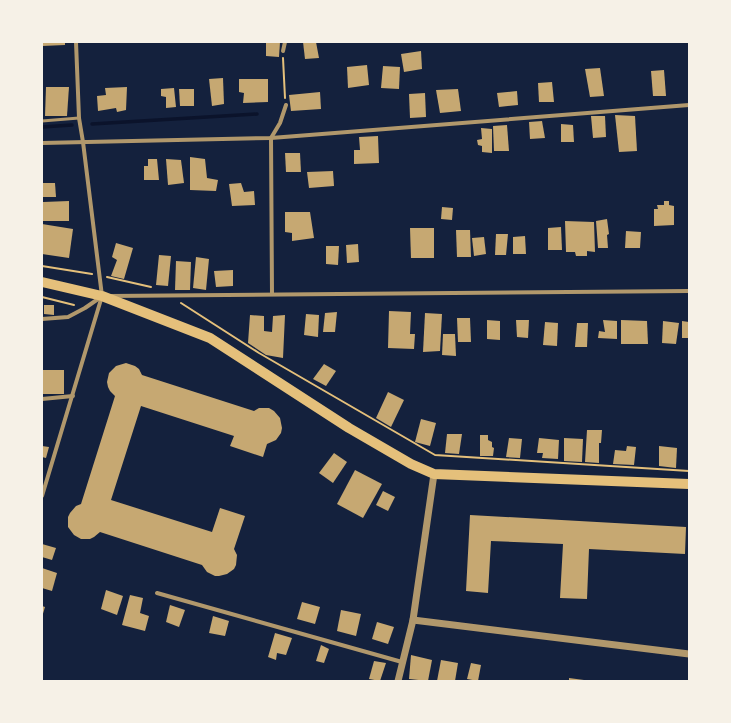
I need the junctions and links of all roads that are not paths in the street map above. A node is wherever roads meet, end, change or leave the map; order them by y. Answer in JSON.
{"nodes":[{"id":1,"x":76,"y":42,"type":"edge"},
{"id":2,"x":285,"y":42,"type":"edge"},
{"id":3,"x":283,"y":51,"type":"road end"},
{"id":4,"x":286,"y":105,"type":"road end"},
{"id":5,"x":689,"y":105,"type":"edge"},
{"id":6,"x":79,"y":118,"type":"junction"},
{"id":7,"x":42,"y":121,"type":"edge"},
{"id":8,"x":271,"y":138,"type":"junction"},
{"id":9,"x":83,"y":142,"type":"junction"},
{"id":10,"x":42,"y":143,"type":"edge"},
{"id":11,"x":42,"y":282,"type":"edge"},
{"id":12,"x":689,"y":291,"type":"edge"},
{"id":13,"x":272,"y":294,"type":"junction"},
{"id":14,"x":102,"y":296,"type":"junction"},
{"id":15,"x":42,"y":319,"type":"edge"},
{"id":16,"x":73,"y":396,"type":"junction"},
{"id":17,"x":42,"y":399,"type":"edge"},
{"id":18,"x":434,"y":474,"type":"junction"},
{"id":19,"x":689,"y":484,"type":"edge"},
{"id":20,"x":42,"y":496,"type":"edge"},
{"id":21,"x":157,"y":593,"type":"dead end"},
{"id":22,"x":413,"y":620,"type":"junction"},
{"id":23,"x":689,"y":654,"type":"edge"},
{"id":24,"x":402,"y":662,"type":"junction"},
{"id":25,"x":398,"y":681,"type":"edge"}],
"edges":[{"from":1,"to":6,"type":"street"},
{"from":2,"to":3,"type":"street"},
{"from":4,"to":8,"type":"street"},
{"from":5,"to":8,"type":"street"},
{"from":6,"to":7,"type":"lane"},
{"from":6,"to":9,"type":"street"},
{"from":8,"to":9,"type":"street"},
{"from":8,"to":13,"type":"street"},
{"from":9,"to":10,"type":"street"},
{"from":9,"to":14,"type":"street"},
{"from":11,"to":14,"type":"main road"},
{"from":12,"to":13,"type":"street"},
{"from":13,"to":14,"type":"street"},
{"from":14,"to":15,"type":"street"},
{"from":14,"to":16,"type":"street"},
{"from":14,"to":18,"type":"main road"},
{"from":16,"to":17,"type":"street"},
{"from":16,"to":20,"type":"street"},
{"from":18,"to":19,"type":"main road"},
{"from":18,"to":22,"type":"street"},
{"from":21,"to":24,"type":"street"},
{"from":22,"to":23,"type":"street"},
{"from":22,"to":24,"type":"street"},
{"from":24,"to":25,"type":"street"}]}
